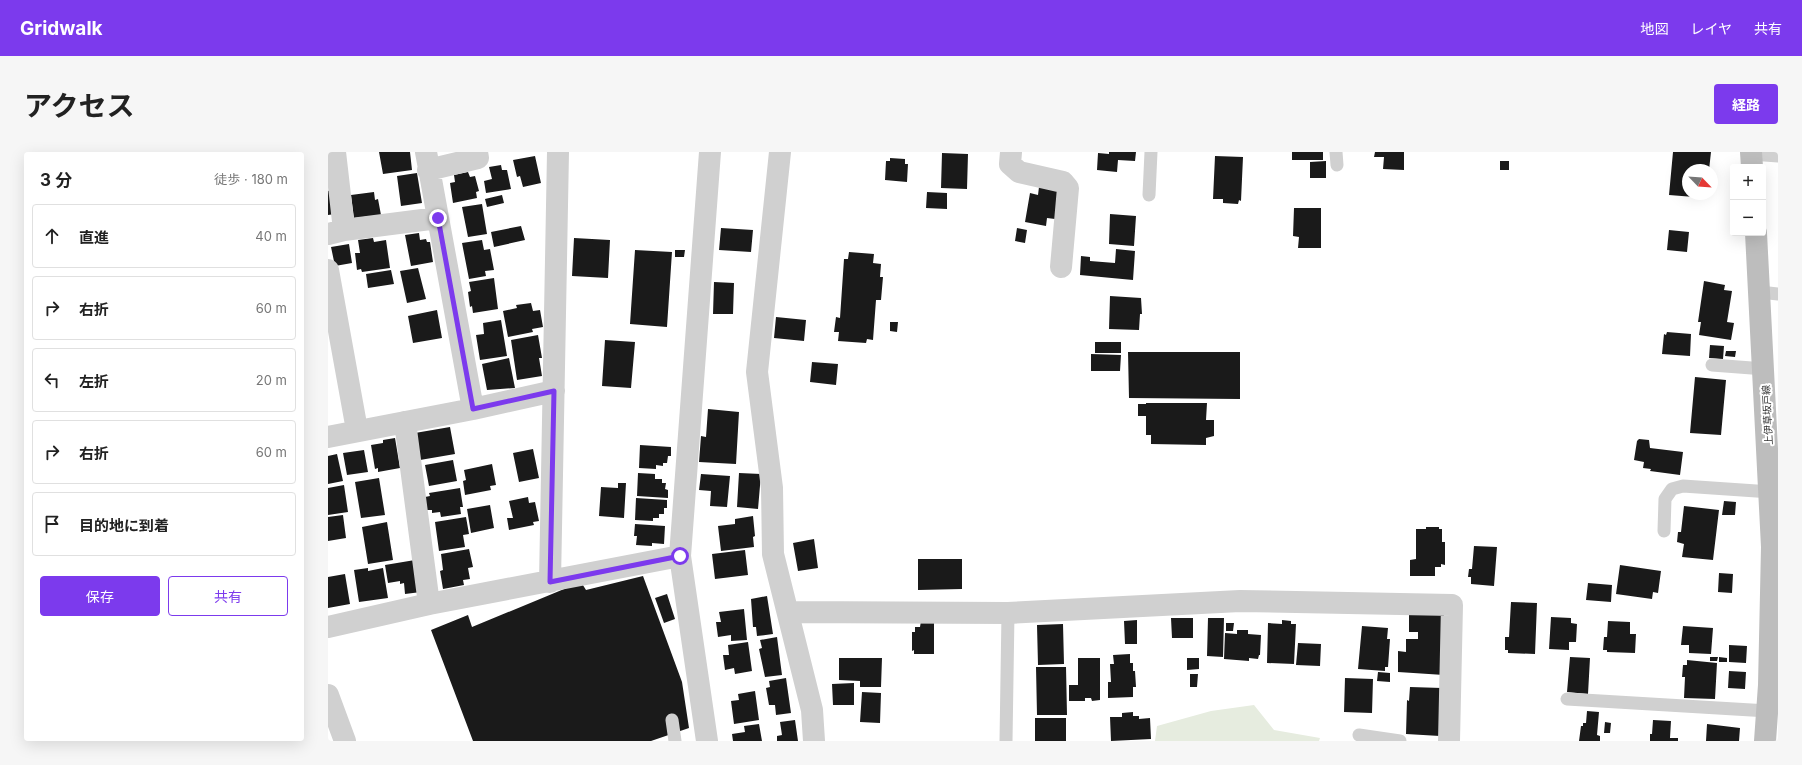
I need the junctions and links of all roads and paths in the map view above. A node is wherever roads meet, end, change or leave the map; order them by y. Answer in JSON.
{"nodes":[{"id":1,"x":335,"y":152,"type":"edge"},
{"id":2,"x":477,"y":152,"type":"edge"},
{"id":3,"x":558,"y":152,"type":"edge"},
{"id":4,"x":710,"y":152,"type":"edge"},
{"id":5,"x":780,"y":152,"type":"edge"},
{"id":6,"x":1011,"y":152,"type":"edge"},
{"id":7,"x":1151,"y":152,"type":"edge"},
{"id":8,"x":1778,"y":156,"type":"edge"},
{"id":9,"x":1752,"y":158,"type":"edge"},
{"id":10,"x":427,"y":161,"type":"edge"},
{"id":11,"x":1149,"y":195,"type":"dead end"},
{"id":12,"x":438,"y":218,"type":"junction"},
{"id":13,"x":336,"y":232,"type":"edge"},
{"id":14,"x":1757,"y":236,"type":"edge"},
{"id":15,"x":1061,"y":267,"type":"dead end"},
{"id":16,"x":328,"y":270,"type":"edge"},
{"id":17,"x":1769,"y":293,"type":"edge"},
{"id":18,"x":1712,"y":365,"type":"dead end"},
{"id":19,"x":1764,"y":368,"type":"junction"},
{"id":20,"x":554,"y":391,"type":"junction"},
{"id":21,"x":473,"y":409,"type":"junction"},
{"id":22,"x":1772,"y":414,"type":"edge"},
{"id":23,"x":405,"y":422,"type":"junction"},
{"id":24,"x":357,"y":430,"type":"junction"},
{"id":25,"x":328,"y":437,"type":"edge"},
{"id":26,"x":1770,"y":492,"type":"junction"},
{"id":27,"x":1664,"y":531,"type":"dead end"},
{"id":28,"x":680,"y":556,"type":"junction"},
{"id":29,"x":550,"y":582,"type":"junction"},
{"id":30,"x":429,"y":604,"type":"junction"},
{"id":31,"x":788,"y":612,"type":"junction"},
{"id":32,"x":1008,"y":613,"type":"junction"},
{"id":33,"x":328,"y":627,"type":"edge"},
{"id":34,"x":328,"y":695,"type":"edge"},
{"id":35,"x":1567,"y":700,"type":"dead end"},
{"id":36,"x":1771,"y":701,"type":"edge"},
{"id":37,"x":672,"y":720,"type":"dead end"},
{"id":38,"x":1359,"y":735,"type":"dead end"},
{"id":39,"x":1454,"y":740,"type":"edge"},
{"id":40,"x":345,"y":741,"type":"edge"},
{"id":41,"x":675,"y":741,"type":"edge"},
{"id":42,"x":707,"y":741,"type":"edge"},
{"id":43,"x":814,"y":741,"type":"edge"},
{"id":44,"x":1006,"y":741,"type":"edge"},
{"id":45,"x":1400,"y":741,"type":"edge"},
{"id":46,"x":1765,"y":741,"type":"edge"}],
"edges":[{"from":1,"to":13,"type":"street"},
{"from":2,"to":10,"type":"street"},
{"from":3,"to":20,"type":"street"},
{"from":4,"to":28,"type":"street"},
{"from":5,"to":31,"type":"street"},
{"from":6,"to":15,"type":"street"},
{"from":7,"to":11,"type":"lane"},
{"from":8,"to":9,"type":"lane"},
{"from":10,"to":12,"type":"street"},
{"from":12,"to":13,"type":"street"},
{"from":12,"to":21,"type":"street"},
{"from":14,"to":17,"type":"main road","name":"上伊草坂戸線"},
{"from":16,"to":24,"type":"street"},
{"from":17,"to":19,"type":"main road","name":"上伊草坂戸線"},
{"from":18,"to":19,"type":"lane"},
{"from":19,"to":22,"type":"main road","name":"上伊草坂戸線"},
{"from":20,"to":21,"type":"street"},
{"from":20,"to":29,"type":"street"},
{"from":21,"to":23,"type":"street"},
{"from":22,"to":26,"type":"main road","name":"上伊草坂戸線"},
{"from":23,"to":24,"type":"street"},
{"from":23,"to":30,"type":"street"},
{"from":24,"to":25,"type":"street"},
{"from":26,"to":27,"type":"lane"},
{"from":26,"to":36,"type":"main road","name":"上伊草坂戸線"},
{"from":28,"to":29,"type":"street"},
{"from":28,"to":42,"type":"street"},
{"from":29,"to":30,"type":"street"},
{"from":30,"to":33,"type":"street"},
{"from":31,"to":32,"type":"street"},
{"from":31,"to":43,"type":"street"},
{"from":32,"to":39,"type":"street"},
{"from":32,"to":44,"type":"lane"},
{"from":34,"to":40,"type":"street"},
{"from":35,"to":36,"type":"lane"},
{"from":36,"to":46,"type":"main road","name":"上伊草坂戸線"},
{"from":37,"to":41,"type":"lane"},
{"from":38,"to":45,"type":"lane"}]}
